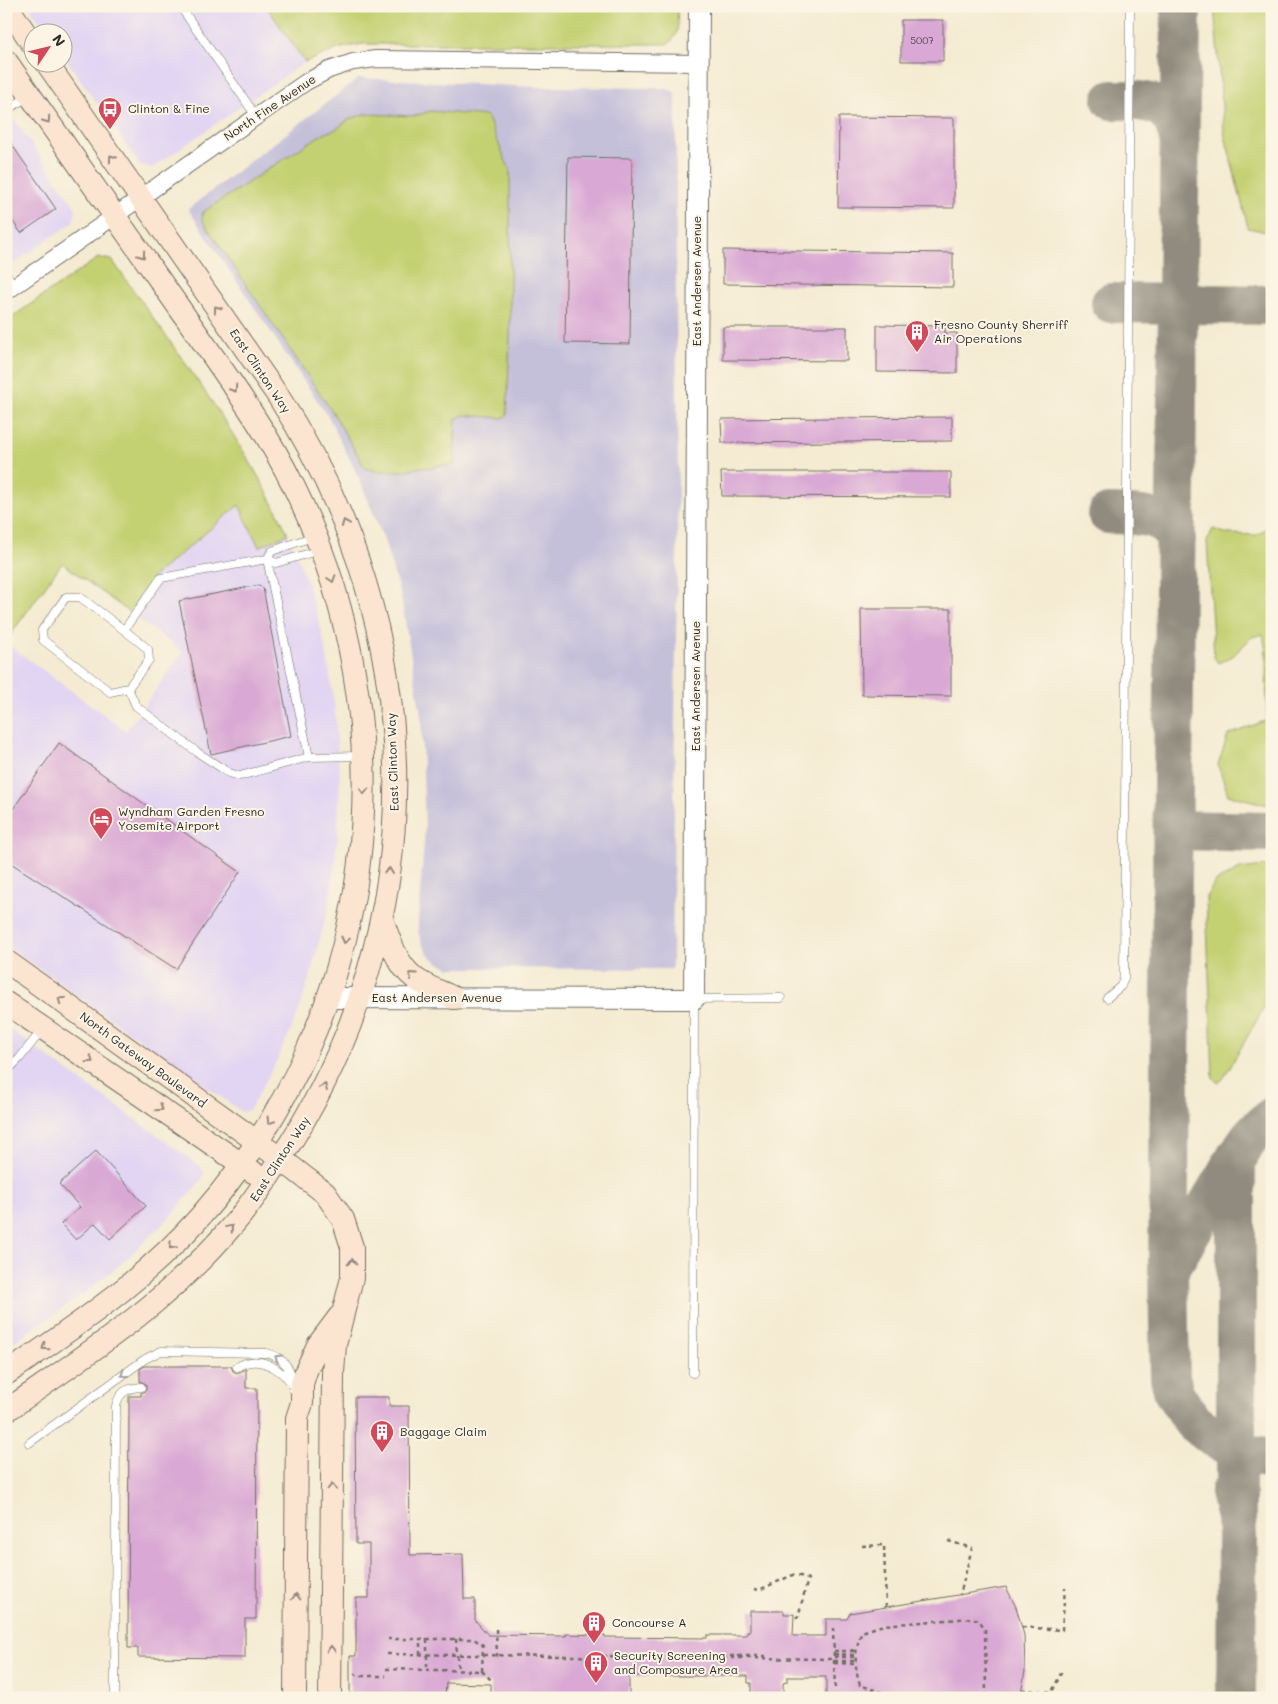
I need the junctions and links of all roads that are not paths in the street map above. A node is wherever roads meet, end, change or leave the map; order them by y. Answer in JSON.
{"nodes":[{"id":1,"x":7,"y":6,"type":"edge"},
{"id":2,"x":180,"y":6,"type":"edge"},
{"id":3,"x":699,"y":6,"type":"edge"},
{"id":4,"x":1130,"y":6,"type":"edge"},
{"id":5,"x":22,"y":29,"type":"edge"},
{"id":6,"x":6,"y":61,"type":"edge"},
{"id":7,"x":699,"y":63,"type":"junction"},
{"id":8,"x":53,"y":72,"type":"edge"},
{"id":9,"x":30,"y":95,"type":"junction"},
{"id":10,"x":6,"y":111,"type":"edge"},
{"id":11,"x":256,"y":116,"type":"junction"},
{"id":12,"x":140,"y":198,"type":"junction"},
{"id":13,"x":114,"y":215,"type":"junction"},
{"id":14,"x":9,"y":284,"type":"edge"},
{"id":15,"x":319,"y":543,"type":"junction"},
{"id":16,"x":267,"y":559,"type":"junction"},
{"id":17,"x":124,"y":630,"type":"junction"},
{"id":18,"x":388,"y":683,"type":"junction"},
{"id":19,"x":128,"y":688,"type":"junction"},
{"id":20,"x":364,"y":756,"type":"junction"},
{"id":21,"x":309,"y":757,"type":"junction"},
{"id":22,"x":382,"y":920,"type":"junction"},
{"id":23,"x":6,"y":960,"type":"edge"},
{"id":24,"x":328,"y":998,"type":"junction"},
{"id":25,"x":360,"y":998,"type":"junction"},
{"id":26,"x":454,"y":998,"type":"junction"},
{"id":27,"x":781,"y":998,"type":"dead end"},
{"id":28,"x":1107,"y":998,"type":"dead end"},
{"id":29,"x":694,"y":999,"type":"junction"},
{"id":30,"x":6,"y":1003,"type":"edge"},
{"id":31,"x":43,"y":1029,"type":"junction"},
{"id":32,"x":6,"y":1072,"type":"edge"},
{"id":33,"x":257,"y":1141,"type":"junction"},
{"id":34,"x":281,"y":1159,"type":"junction"},
{"id":35,"x":242,"y":1163,"type":"junction"},
{"id":36,"x":266,"y":1181,"type":"junction"},
{"id":37,"x":345,"y":1309,"type":"junction"},
{"id":38,"x":237,"y":1366,"type":"dead end"},
{"id":39,"x":694,"y":1373,"type":"dead end"},
{"id":40,"x":6,"y":1374,"type":"edge"},
{"id":41,"x":293,"y":1384,"type":"junction"},
{"id":42,"x":140,"y":1387,"type":"dead end"},
{"id":43,"x":6,"y":1411,"type":"edge"},
{"id":44,"x":297,"y":1418,"type":"junction"},
{"id":45,"x":29,"y":1443,"type":"dead end"},
{"id":46,"x":115,"y":1698,"type":"edge"},
{"id":47,"x":295,"y":1698,"type":"edge"},
{"id":48,"x":330,"y":1698,"type":"edge"}],
"edges":[{"from":1,"to":5,"type":"main road"},
{"from":2,"to":11,"type":"lane"},
{"from":3,"to":7,"type":"street","name":"East Andersen Avenue"},
{"from":4,"to":28,"type":"lane"},
{"from":6,"to":9,"type":"main road"},
{"from":7,"to":11,"type":"street","name":"North Fine Avenue"},
{"from":7,"to":29,"type":"street","name":"East Andersen Avenue"},
{"from":12,"to":8,"type":"main road","name":"East Clinton Way","one_way":true},
{"from":9,"to":10,"type":"lane"},
{"from":9,"to":13,"type":"main road","one_way":true},
{"from":11,"to":12,"type":"street","name":"North Fine Avenue"},
{"from":12,"to":13,"type":"street","name":"North Fine Avenue"},
{"from":18,"to":12,"type":"main road","name":"East Clinton Way","one_way":true},
{"from":13,"to":14,"type":"street","name":"North Fine Avenue"},
{"from":13,"to":15,"type":"main road","one_way":true},
{"from":15,"to":16,"type":"lane"},
{"from":15,"to":16,"type":"lane"},
{"from":15,"to":18,"type":"main road"},
{"from":15,"to":20,"type":"main road","one_way":true},
{"from":16,"to":17,"type":"lane"},
{"from":16,"to":21,"type":"lane"},
{"from":17,"to":19,"type":"lane"},
{"from":17,"to":19,"type":"lane"},
{"from":22,"to":18,"type":"main road","name":"East Clinton Way","one_way":true},
{"from":19,"to":21,"type":"lane"},
{"from":20,"to":21,"type":"lane"},
{"from":20,"to":24,"type":"main road","one_way":true},
{"from":22,"to":25,"type":"main road","name":"East Clinton Way"},
{"from":26,"to":22,"type":"main road","one_way":true},
{"from":33,"to":23,"type":"main road","name":"North Gateway Boulevard","one_way":true},
{"from":24,"to":25,"type":"street","name":"East Andersen Avenue"},
{"from":24,"to":33,"type":"main road","one_way":true},
{"from":25,"to":26,"type":"street","name":"East Andersen Avenue"},
{"from":34,"to":25,"type":"main road","name":"East Clinton Way","one_way":true},
{"from":26,"to":29,"type":"street","name":"East Andersen Avenue"},
{"from":27,"to":29,"type":"lane"},
{"from":29,"to":39,"type":"lane"},
{"from":30,"to":31,"type":"main road"},
{"from":31,"to":32,"type":"lane"},
{"from":31,"to":35,"type":"main road","one_way":true},
{"from":33,"to":34,"type":"main road","name":"North Gateway Boulevard"},
{"from":33,"to":35,"type":"main road"},
{"from":34,"to":36,"type":"main road","name":"East Clinton Way"},
{"from":37,"to":34,"type":"main road","name":"North Gateway Boulevard","one_way":true},
{"from":35,"to":36,"type":"main road"},
{"from":35,"to":40,"type":"main road","one_way":true},
{"from":43,"to":36,"type":"main road","name":"East Clinton Way","one_way":true},
{"from":37,"to":44,"type":"main road"},
{"from":48,"to":37,"type":"main road","name":"North Gateway Boulevard","one_way":true},
{"from":38,"to":41,"type":"lane"},
{"from":41,"to":44,"type":"lane"},
{"from":41,"to":45,"type":"lane","one_way":true},
{"from":42,"to":46,"type":"lane"},
{"from":47,"to":44,"type":"main road","one_way":true}]}
